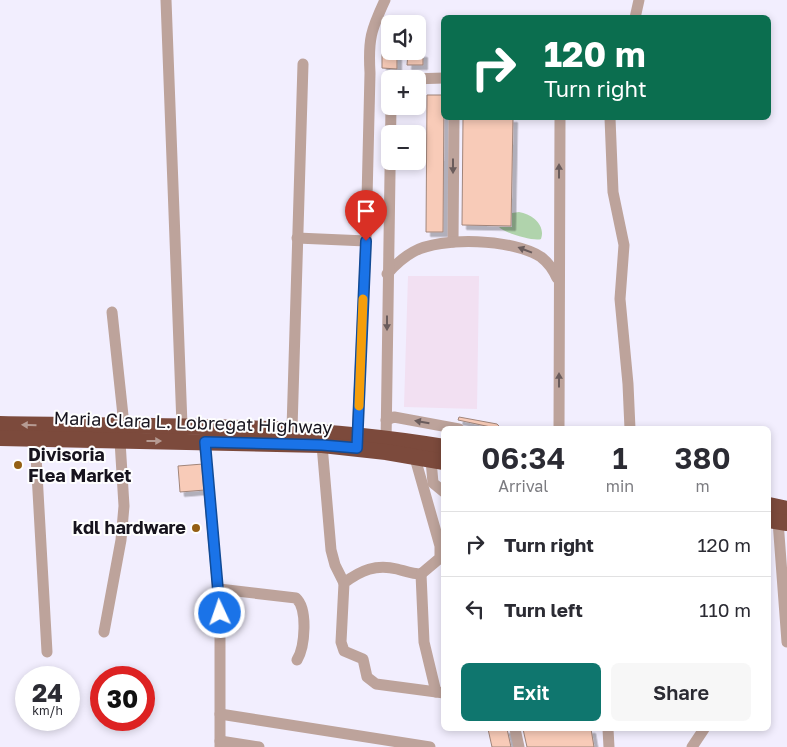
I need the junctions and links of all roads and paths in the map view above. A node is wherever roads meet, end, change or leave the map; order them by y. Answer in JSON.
{"nodes":[{"id":1,"x":166,"y":0,"type":"edge"},
{"id":2,"x":385,"y":0,"type":"edge"},
{"id":3,"x":639,"y":0,"type":"edge"},
{"id":4,"x":636,"y":15,"type":"edge"},
{"id":5,"x":303,"y":64,"type":"dead end"},
{"id":6,"x":441,"y":78,"type":"edge"},
{"id":7,"x":426,"y":79,"type":"edge"},
{"id":8,"x":390,"y":115,"type":"edge"},
{"id":9,"x":454,"y":120,"type":"edge"},
{"id":10,"x":560,"y":120,"type":"edge"},
{"id":11,"x":610,"y":120,"type":"edge"},
{"id":12,"x":297,"y":238,"type":"junction"},
{"id":13,"x":366,"y":241,"type":"junction"},
{"id":14,"x":453,"y":242,"type":"junction"},
{"id":15,"x":387,"y":274,"type":"junction"},
{"id":16,"x":559,"y":282,"type":"junction"},
{"id":17,"x":112,"y":312,"type":"dead end"},
{"id":18,"x":386,"y":420,"type":"junction"},
{"id":19,"x":0,"y":424,"type":"edge"},
{"id":20,"x":182,"y":426,"type":"junction"},
{"id":21,"x":203,"y":426,"type":"junction"},
{"id":22,"x":443,"y":426,"type":"edge"},
{"id":23,"x":559,"y":426,"type":"edge"},
{"id":24,"x":630,"y":426,"type":"edge"},
{"id":25,"x":292,"y":429,"type":"junction"},
{"id":26,"x":122,"y":433,"type":"junction"},
{"id":27,"x":0,"y":438,"type":"edge"},
{"id":28,"x":35,"y":438,"type":"junction"},
{"id":29,"x":357,"y":441,"type":"junction"},
{"id":30,"x":205,"y":442,"type":"junction"},
{"id":31,"x":322,"y":445,"type":"junction"},
{"id":32,"x":386,"y":445,"type":"junction"},
{"id":33,"x":441,"y":447,"type":"edge"},
{"id":34,"x":415,"y":458,"type":"junction"},
{"id":35,"x":438,"y":461,"type":"edge"},
{"id":36,"x":441,"y":490,"type":"edge"},
{"id":37,"x":778,"y":514,"type":"edge"},
{"id":38,"x":421,"y":574,"type":"junction"},
{"id":39,"x":784,"y":575,"type":"edge"},
{"id":40,"x":344,"y":583,"type":"junction"},
{"id":41,"x":219,"y":589,"type":"junction"},
{"id":42,"x":104,"y":632,"type":"dead end"},
{"id":43,"x":787,"y":642,"type":"edge"},
{"id":44,"x":47,"y":652,"type":"dead end"},
{"id":45,"x":297,"y":660,"type":"dead end"},
{"id":46,"x":440,"y":693,"type":"edge"},
{"id":47,"x":220,"y":714,"type":"junction"},
{"id":48,"x":515,"y":731,"type":"edge"},
{"id":49,"x":608,"y":731,"type":"edge"},
{"id":50,"x":703,"y":731,"type":"edge"},
{"id":51,"x":220,"y":744,"type":"edge"},
{"id":52,"x":259,"y":747,"type":"edge"},
{"id":53,"x":430,"y":747,"type":"edge"},
{"id":54,"x":519,"y":747,"type":"edge"},
{"id":55,"x":610,"y":747,"type":"edge"},
{"id":56,"x":692,"y":747,"type":"edge"}],
"edges":[{"from":1,"to":20,"type":"street"},
{"from":2,"to":13,"type":"street"},
{"from":3,"to":4,"type":"street"},
{"from":5,"to":12,"type":"street"},
{"from":6,"to":7,"type":"street"},
{"from":8,"to":15,"type":"street"},
{"from":9,"to":14,"type":"street","one_way":true},
{"from":16,"to":10,"type":"street","one_way":true},
{"from":11,"to":24,"type":"street"},
{"from":12,"to":13,"type":"street"},
{"from":12,"to":25,"type":"street"},
{"from":13,"to":29,"type":"street"},
{"from":14,"to":15,"type":"street"},
{"from":16,"to":14,"type":"street","one_way":true},
{"from":15,"to":18,"type":"street","one_way":true},
{"from":23,"to":16,"type":"street","one_way":true},
{"from":17,"to":26,"type":"street"},
{"from":22,"to":18,"type":"street","one_way":true},
{"from":18,"to":32,"type":"street"},
{"from":26,"to":19,"type":"highway","name":"Maria Clara L. Lobregat Highway","one_way":true},
{"from":20,"to":21,"type":"highway","name":"Maria Clara L. Lobregat Highway"},
{"from":20,"to":26,"type":"highway","name":"Maria Clara L. Lobregat Highway"},
{"from":21,"to":25,"type":"highway","name":"Maria Clara L. Lobregat Highway"},
{"from":21,"to":30,"type":"street"},
{"from":25,"to":29,"type":"highway","name":"Maria Clara L. Lobregat Highway"},
{"from":26,"to":28,"type":"highway","name":"Maria Clara L. Lobregat Highway"},
{"from":26,"to":30,"type":"highway","name":"Maria Clara L. Lobregat Highway","one_way":true},
{"from":26,"to":42,"type":"street"},
{"from":27,"to":28,"type":"highway","name":"Maria Clara L. Lobregat Highway"},
{"from":28,"to":44,"type":"street"},
{"from":29,"to":31,"type":"highway","name":"Maria Clara L. Lobregat Highway"},
{"from":29,"to":32,"type":"highway","name":"Maria Clara L. Lobregat Highway"},
{"from":30,"to":31,"type":"highway","name":"Maria Clara L. Lobregat Highway"},
{"from":30,"to":41,"type":"street"},
{"from":31,"to":40,"type":"street"},
{"from":32,"to":33,"type":"highway","name":"Maria Clara L. Lobregat Highway"},
{"from":32,"to":34,"type":"highway","name":"Maria Clara L. Lobregat Highway"},
{"from":34,"to":35,"type":"highway","name":"Maria Clara L. Lobregat Highway"},
{"from":34,"to":38,"type":"street"},
{"from":35,"to":36,"type":"street"},
{"from":37,"to":39,"type":"street"},
{"from":38,"to":40,"type":"street"},
{"from":38,"to":46,"type":"street"},
{"from":39,"to":43,"type":"street"},
{"from":40,"to":46,"type":"street"},
{"from":41,"to":45,"type":"street"},
{"from":41,"to":47,"type":"street"},
{"from":47,"to":51,"type":"street"},
{"from":47,"to":53,"type":"street"},
{"from":48,"to":54,"type":"street"},
{"from":49,"to":55,"type":"street"},
{"from":50,"to":56,"type":"street"},
{"from":51,"to":52,"type":"street"}]}
